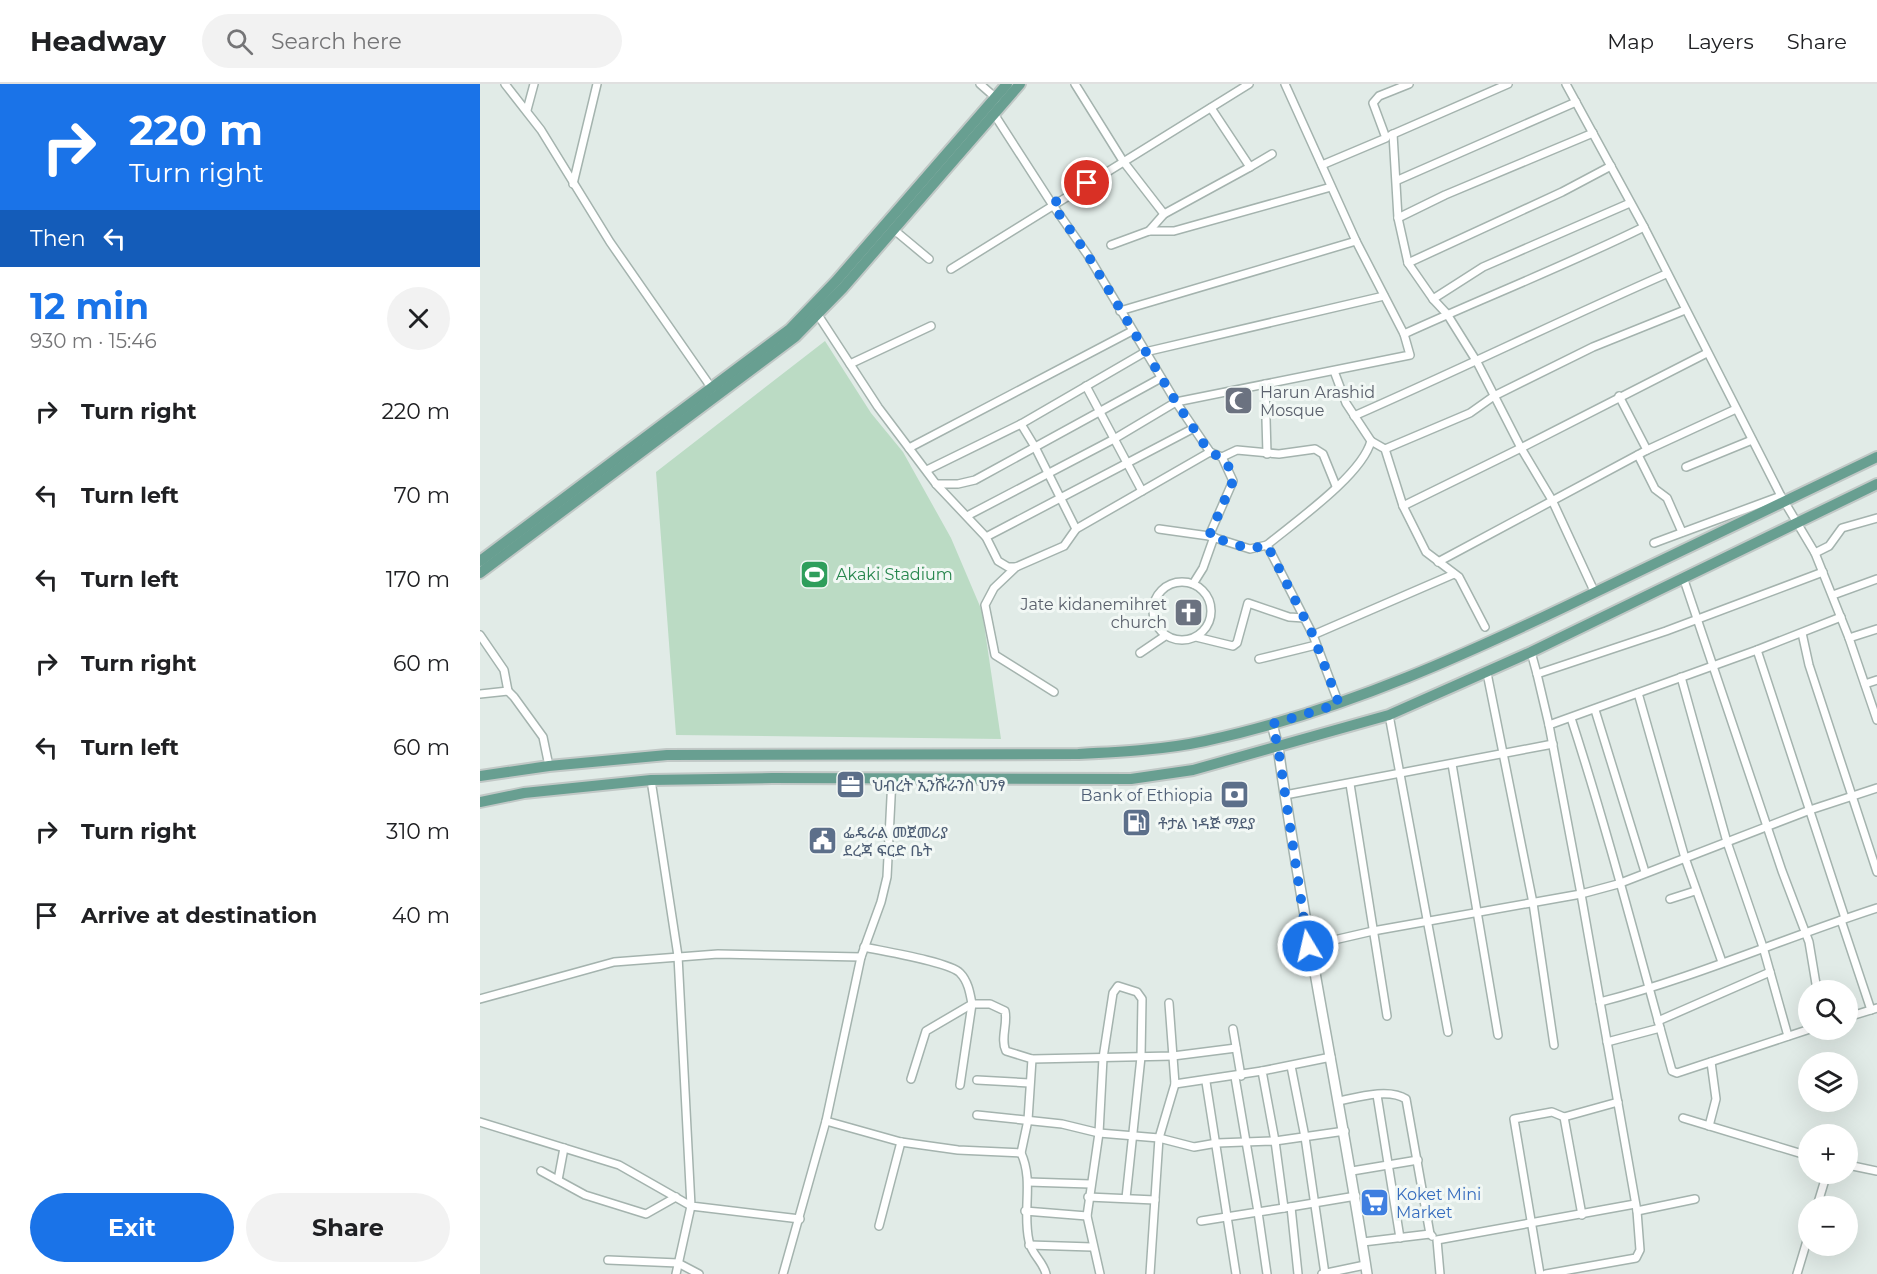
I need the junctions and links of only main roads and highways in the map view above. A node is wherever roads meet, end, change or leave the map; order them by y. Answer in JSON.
{"nodes":[{"id":1,"x":1007,"y":84,"type":"edge"},
{"id":2,"x":1020,"y":84,"type":"edge"},
{"id":3,"x":999,"y":101,"type":"junction"},
{"id":4,"x":715,"y":393,"type":"junction"},
{"id":5,"x":1877,"y":457,"type":"edge"},
{"id":6,"x":1877,"y":484,"type":"edge"},
{"id":7,"x":480,"y":561,"type":"edge"},
{"id":8,"x":480,"y":573,"type":"edge"},
{"id":9,"x":480,"y":776,"type":"edge"},
{"id":10,"x":480,"y":802,"type":"edge"}],
"edges":[{"from":1,"to":3,"type":"main road"},
{"from":2,"to":3,"type":"main road"},
{"from":3,"to":4,"type":"main road"},
{"from":3,"to":4,"type":"main road"},
{"from":4,"to":7,"type":"main road"},
{"from":4,"to":8,"type":"main road"},
{"from":5,"to":9,"type":"main road"},
{"from":6,"to":10,"type":"main road"}]}
